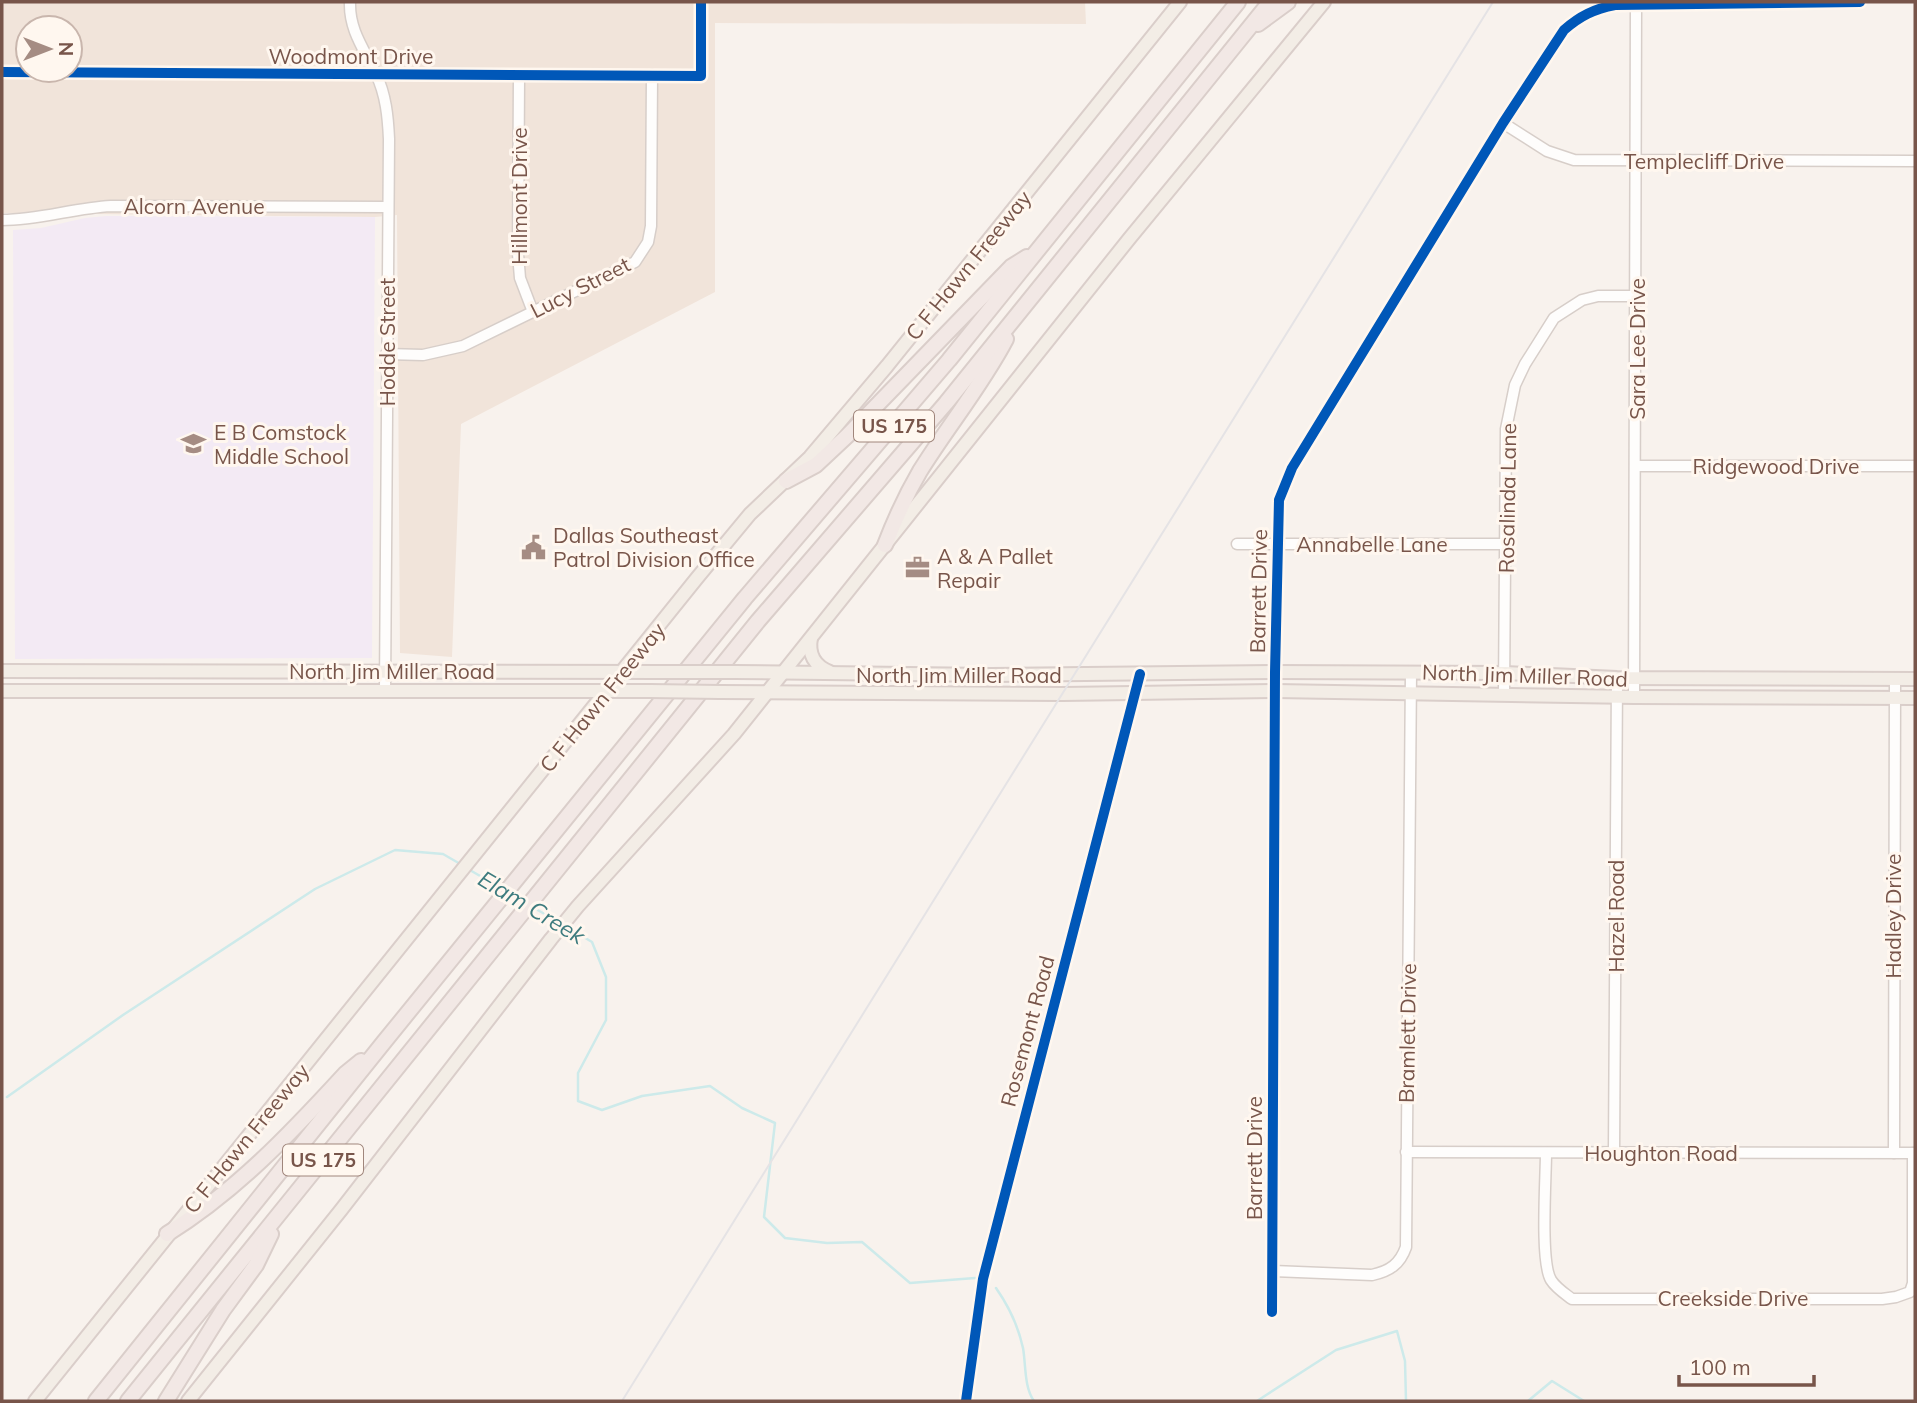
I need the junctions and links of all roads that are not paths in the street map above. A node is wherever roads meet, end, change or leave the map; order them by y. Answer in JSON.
{"nodes":[{"id":1,"x":350,"y":2,"type":"edge"},
{"id":2,"x":701,"y":2,"type":"edge"},
{"id":3,"x":1180,"y":2,"type":"edge"},
{"id":4,"x":1238,"y":2,"type":"edge"},
{"id":5,"x":1270,"y":2,"type":"edge"},
{"id":6,"x":1288,"y":2,"type":"edge"},
{"id":7,"x":1324,"y":2,"type":"edge"},
{"id":8,"x":1860,"y":2,"type":"edge"},
{"id":9,"x":1636,"y":3,"type":"edge"},
{"id":10,"x":1243,"y":35,"type":"junction"},
{"id":11,"x":2,"y":72,"type":"edge"},
{"id":12,"x":377,"y":75,"type":"junction"},
{"id":13,"x":652,"y":75,"type":"junction"},
{"id":14,"x":519,"y":76,"type":"junction"},
{"id":15,"x":1503,"y":123,"type":"junction"},
{"id":16,"x":1637,"y":160,"type":"junction"},
{"id":17,"x":1915,"y":161,"type":"edge"},
{"id":18,"x":387,"y":207,"type":"junction"},
{"id":19,"x":2,"y":220,"type":"edge"},
{"id":20,"x":1037,"y":250,"type":"junction"},
{"id":21,"x":1637,"y":296,"type":"junction"},
{"id":22,"x":533,"y":312,"type":"junction"},
{"id":23,"x":1019,"y":314,"type":"junction"},
{"id":24,"x":386,"y":355,"type":"junction"},
{"id":25,"x":1636,"y":466,"type":"junction"},
{"id":26,"x":1915,"y":466,"type":"edge"},
{"id":27,"x":786,"y":481,"type":"junction"},
{"id":28,"x":1237,"y":544,"type":"dead end"},
{"id":29,"x":1506,"y":544,"type":"junction"},
{"id":30,"x":885,"y":545,"type":"junction"},
{"id":31,"x":1278,"y":545,"type":"junction"},
{"id":32,"x":811,"y":638,"type":"junction"},
{"id":33,"x":2,"y":671,"type":"edge"},
{"id":34,"x":172,"y":671,"type":"junction"},
{"id":35,"x":385,"y":671,"type":"junction"},
{"id":36,"x":470,"y":671,"type":"junction"},
{"id":37,"x":542,"y":671,"type":"junction"},
{"id":38,"x":624,"y":671,"type":"junction"},
{"id":39,"x":254,"y":672,"type":"junction"},
{"id":40,"x":782,"y":672,"type":"junction"},
{"id":41,"x":1275,"y":672,"type":"junction"},
{"id":42,"x":1411,"y":672,"type":"junction"},
{"id":43,"x":1505,"y":673,"type":"junction"},
{"id":44,"x":1140,"y":674,"type":"junction"},
{"id":45,"x":844,"y":675,"type":"junction"},
{"id":46,"x":1617,"y":678,"type":"junction"},
{"id":47,"x":1634,"y":678,"type":"junction"},
{"id":48,"x":1915,"y":679,"type":"edge"},
{"id":49,"x":1895,"y":680,"type":"junction"},
{"id":50,"x":385,"y":690,"type":"junction"},
{"id":51,"x":469,"y":690,"type":"junction"},
{"id":52,"x":2,"y":691,"type":"edge"},
{"id":53,"x":172,"y":691,"type":"junction"},
{"id":54,"x":253,"y":691,"type":"junction"},
{"id":55,"x":544,"y":691,"type":"junction"},
{"id":56,"x":606,"y":691,"type":"junction"},
{"id":57,"x":1136,"y":691,"type":"junction"},
{"id":58,"x":1276,"y":691,"type":"junction"},
{"id":59,"x":768,"y":692,"type":"junction"},
{"id":60,"x":1411,"y":692,"type":"junction"},
{"id":61,"x":1504,"y":693,"type":"junction"},
{"id":62,"x":1617,"y":696,"type":"junction"},
{"id":63,"x":1634,"y":696,"type":"junction"},
{"id":64,"x":1896,"y":698,"type":"junction"},
{"id":65,"x":1915,"y":698,"type":"edge"},
{"id":66,"x":384,"y":1042,"type":"junction"},
{"id":67,"x":1406,"y":1152,"type":"junction"},
{"id":68,"x":1546,"y":1153,"type":"junction"},
{"id":69,"x":1614,"y":1153,"type":"junction"},
{"id":70,"x":1894,"y":1153,"type":"junction"},
{"id":71,"x":1914,"y":1153,"type":"edge"},
{"id":72,"x":285,"y":1208,"type":"junction"},
{"id":73,"x":167,"y":1234,"type":"junction"},
{"id":74,"x":1273,"y":1271,"type":"junction"},
{"id":75,"x":1272,"y":1312,"type":"dead end"},
{"id":76,"x":35,"y":1401,"type":"edge"},
{"id":77,"x":96,"y":1401,"type":"edge"},
{"id":78,"x":128,"y":1401,"type":"edge"},
{"id":79,"x":166,"y":1401,"type":"edge"},
{"id":80,"x":188,"y":1401,"type":"edge"},
{"id":81,"x":966,"y":1401,"type":"edge"}],
"edges":[{"from":1,"to":12,"type":"street","name":"Hodde Street"},
{"from":2,"to":13,"type":"street","name":"Woodmont Drive"},
{"from":3,"to":27,"type":"main road","name":"C F Hawn Freeway"},
{"from":4,"to":20,"type":"highway","number":"US 175"},
{"from":5,"to":10,"type":"highway","number":"US 175"},
{"from":6,"to":10,"type":"highway"},
{"from":7,"to":30,"type":"main road"},
{"from":8,"to":9,"type":"street","name":"Barrett Drive"},
{"from":9,"to":15,"type":"street","name":"Barrett Drive"},
{"from":9,"to":16,"type":"street","name":"Sara Lee Drive"},
{"from":10,"to":23,"type":"highway","number":"US 175"},
{"from":11,"to":12,"type":"street","name":"Woodmont Drive"},
{"from":12,"to":14,"type":"street","name":"Woodmont Drive"},
{"from":12,"to":18,"type":"street","name":"Hodde Street"},
{"from":13,"to":14,"type":"street","name":"Woodmont Drive"},
{"from":13,"to":22,"type":"street","name":"Lucy Street"},
{"from":14,"to":22,"type":"street","name":"Hillmont Drive"},
{"from":15,"to":16,"type":"street","name":"Templecliff Drive"},
{"from":15,"to":31,"type":"street","name":"Barrett Drive"},
{"from":16,"to":17,"type":"street","name":"Templecliff Drive"},
{"from":16,"to":21,"type":"street","name":"Sara Lee Drive"},
{"from":18,"to":19,"type":"street","name":"Alcorn Avenue"},
{"from":18,"to":24,"type":"street","name":"Hodde Street"},
{"from":20,"to":27,"type":"highway"},
{"from":20,"to":66,"type":"highway","number":"US 175"},
{"from":21,"to":25,"type":"street","name":"Sara Lee Drive"},
{"from":21,"to":29,"type":"street","name":"Rosalinda Lane"},
{"from":22,"to":24,"type":"street","name":"Lucy Street"},
{"from":23,"to":30,"type":"highway"},
{"from":23,"to":72,"type":"highway","number":"US 175"},
{"from":24,"to":35,"type":"street","name":"Hodde Street"},
{"from":25,"to":26,"type":"street","name":"Ridgewood Drive"},
{"from":25,"to":47,"type":"street","name":"Sara Lee Drive"},
{"from":27,"to":38,"type":"main road","name":"C F Hawn Freeway"},
{"from":28,"to":31,"type":"street","name":"Annabelle Lane"},
{"from":29,"to":31,"type":"street","name":"Annabelle Lane"},
{"from":29,"to":43,"type":"street","name":"Rosalinda Lane"},
{"from":30,"to":32,"type":"main road"},
{"from":31,"to":41,"type":"street","name":"Barrett Drive"},
{"from":32,"to":40,"type":"main road"},
{"from":32,"to":45,"type":"main road"},
{"from":33,"to":34,"type":"main road","name":"North Jim Miller Road"},
{"from":34,"to":39,"type":"main road","name":"North Jim Miller Road"},
{"from":34,"to":53,"type":"main road"},
{"from":35,"to":36,"type":"main road","name":"North Jim Miller Road"},
{"from":35,"to":39,"type":"main road","name":"North Jim Miller Road"},
{"from":35,"to":50,"type":"street","name":"Hodde Street"},
{"from":36,"to":37,"type":"main road","name":"North Jim Miller Road"},
{"from":36,"to":51,"type":"main road"},
{"from":37,"to":38,"type":"main road","name":"North Jim Miller Road"},
{"from":37,"to":55,"type":"main road"},
{"from":38,"to":40,"type":"main road","name":"North Jim Miller Road","bridge":true},
{"from":38,"to":56,"type":"main road","name":"C F Hawn Freeway"},
{"from":39,"to":54,"type":"main road"},
{"from":40,"to":45,"type":"main road","name":"North Jim Miller Road"},
{"from":40,"to":59,"type":"main road"},
{"from":41,"to":42,"type":"main road","name":"North Jim Miller Road"},
{"from":41,"to":44,"type":"main road","name":"North Jim Miller Road"},
{"from":41,"to":58,"type":"street","name":"Barrett Drive"},
{"from":42,"to":43,"type":"main road","name":"North Jim Miller Road"},
{"from":42,"to":60,"type":"street","name":"Bramlett Drive"},
{"from":43,"to":46,"type":"main road","name":"North Jim Miller Road"},
{"from":43,"to":61,"type":"street","name":"Rosalinda Lane"},
{"from":44,"to":45,"type":"main road","name":"North Jim Miller Road"},
{"from":44,"to":57,"type":"street","name":"Rosemont Road"},
{"from":46,"to":47,"type":"main road","name":"North Jim Miller Road"},
{"from":46,"to":62,"type":"street","name":"Hazel Road"},
{"from":47,"to":49,"type":"main road","name":"North Jim Miller Road"},
{"from":47,"to":63,"type":"street","name":"Sara Lee Drive"},
{"from":48,"to":49,"type":"main road","name":"North Jim Miller Road"},
{"from":49,"to":64,"type":"street","name":"Hadley Drive"},
{"from":50,"to":51,"type":"main road","name":"North Jim Miller Road"},
{"from":50,"to":54,"type":"main road","name":"North Jim Miller Road"},
{"from":51,"to":55,"type":"main road","name":"North Jim Miller Road"},
{"from":52,"to":53,"type":"main road","name":"North Jim Miller Road"},
{"from":53,"to":54,"type":"main road","name":"North Jim Miller Road"},
{"from":55,"to":56,"type":"main road","name":"North Jim Miller Road"},
{"from":56,"to":59,"type":"main road","name":"North Jim Miller Road","bridge":true},
{"from":56,"to":73,"type":"main road","name":"C F Hawn Freeway"},
{"from":57,"to":58,"type":"main road","name":"North Jim Miller Road"},
{"from":57,"to":59,"type":"main road","name":"North Jim Miller Road"},
{"from":57,"to":81,"type":"street","name":"Rosemont Road"},
{"from":58,"to":60,"type":"main road","name":"North Jim Miller Road"},
{"from":58,"to":74,"type":"street","name":"Barrett Drive"},
{"from":59,"to":80,"type":"main road"},
{"from":60,"to":61,"type":"main road","name":"North Jim Miller Road"},
{"from":60,"to":67,"type":"street","name":"Bramlett Drive"},
{"from":61,"to":62,"type":"main road","name":"North Jim Miller Road"},
{"from":62,"to":63,"type":"main road","name":"North Jim Miller Road"},
{"from":62,"to":69,"type":"street","name":"Hazel Road"},
{"from":63,"to":64,"type":"main road","name":"North Jim Miller Road"},
{"from":64,"to":65,"type":"main road","name":"North Jim Miller Road"},
{"from":64,"to":70,"type":"street","name":"Hadley Drive"},
{"from":66,"to":73,"type":"highway"},
{"from":66,"to":77,"type":"highway","number":"US 175"},
{"from":67,"to":68,"type":"street","name":"Houghton Road"},
{"from":67,"to":74,"type":"street","name":"Bramlett Drive"},
{"from":68,"to":69,"type":"street","name":"Houghton Road"},
{"from":68,"to":71,"type":"street","name":"Creekside Drive"},
{"from":69,"to":70,"type":"street","name":"Houghton Road"},
{"from":70,"to":71,"type":"street","name":"Houghton Road"},
{"from":72,"to":78,"type":"highway","number":"US 175"},
{"from":72,"to":79,"type":"highway"},
{"from":73,"to":76,"type":"main road","name":"C F Hawn Freeway"},
{"from":74,"to":75,"type":"street","name":"Barrett Drive"}]}
